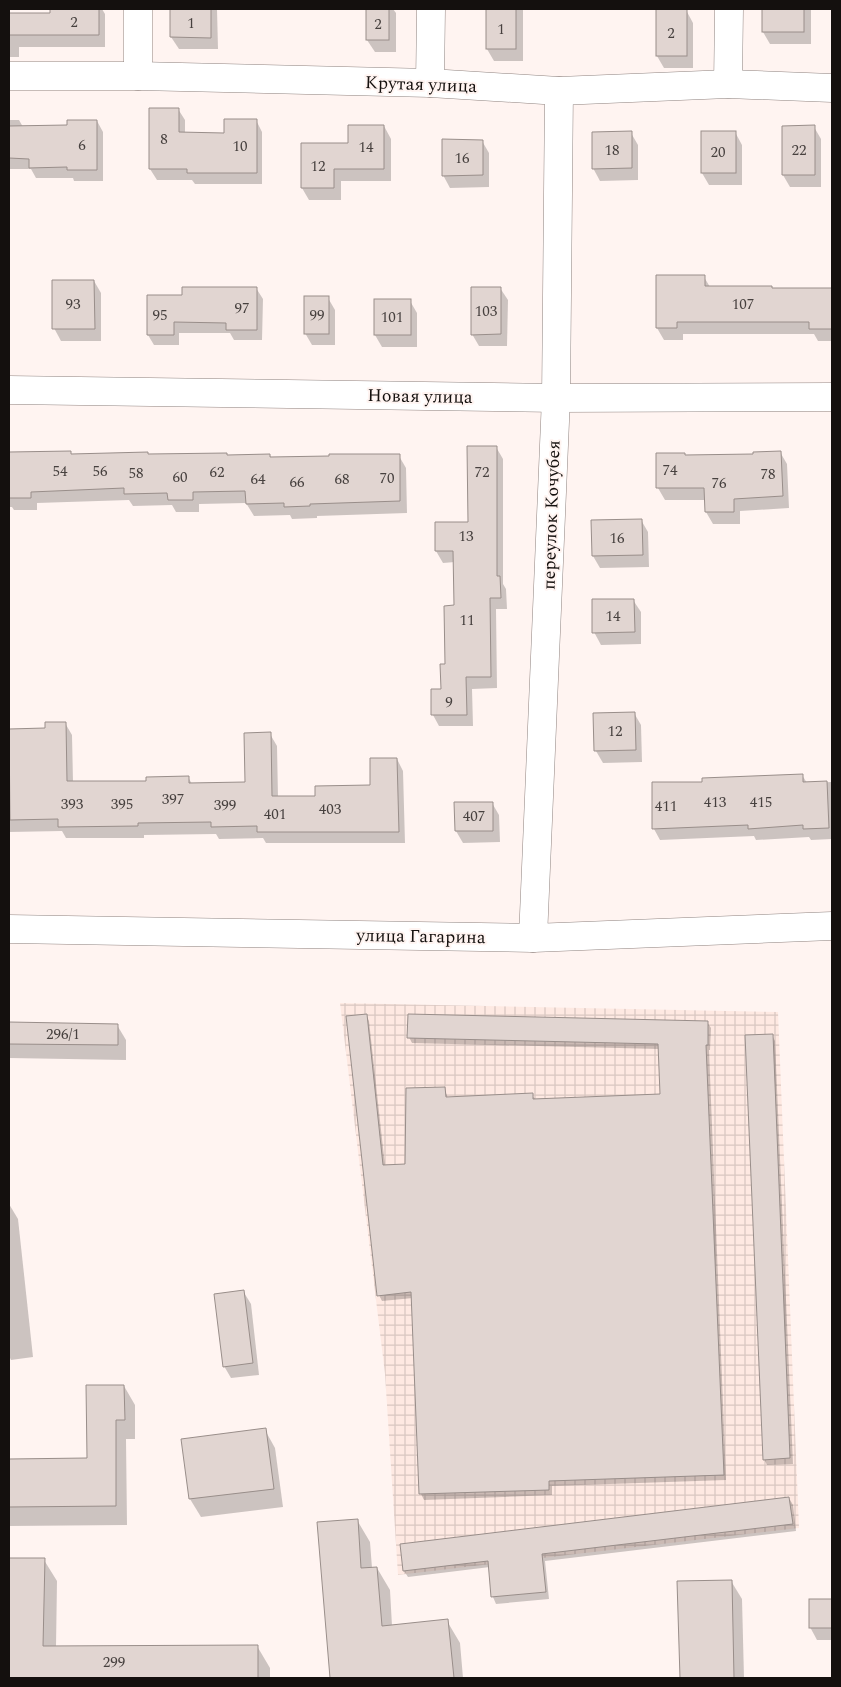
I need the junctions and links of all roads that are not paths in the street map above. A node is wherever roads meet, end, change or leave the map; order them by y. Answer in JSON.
{"nodes":[{"id":1,"x":138,"y":9,"type":"edge"},
{"id":2,"x":431,"y":9,"type":"edge"},
{"id":3,"x":729,"y":9,"type":"edge"},
{"id":4,"x":9,"y":76,"type":"edge"},
{"id":5,"x":138,"y":76,"type":"junction"},
{"id":6,"x":430,"y":83,"type":"junction"},
{"id":7,"x":728,"y":84,"type":"junction"},
{"id":8,"x":832,"y":88,"type":"edge"},
{"id":9,"x":559,"y":90,"type":"junction"},
{"id":10,"x":9,"y":390,"type":"edge"},
{"id":11,"x":832,"y":397,"type":"edge"},
{"id":12,"x":556,"y":398,"type":"junction"},
{"id":13,"x":832,"y":926,"type":"edge"},
{"id":14,"x":9,"y":929,"type":"edge"},
{"id":15,"x":533,"y":938,"type":"junction"}],
"edges":[{"from":1,"to":5,"type":"street"},
{"from":2,"to":6,"type":"street"},
{"from":3,"to":7,"type":"street"},
{"from":4,"to":5,"type":"street","name":"Крутая улица"},
{"from":5,"to":6,"type":"street","name":"Крутая улица"},
{"from":6,"to":9,"type":"street","name":"Крутая улица"},
{"from":7,"to":8,"type":"street","name":"Крутая улица"},
{"from":7,"to":9,"type":"street","name":"Крутая улица"},
{"from":9,"to":12,"type":"street","name":"переулок Кочубея"},
{"from":10,"to":12,"type":"street","name":"Новая улица"},
{"from":11,"to":12,"type":"street","name":"Новая улица"},
{"from":12,"to":15,"type":"street","name":"переулок Кочубея"},
{"from":13,"to":15,"type":"street","name":"улица Гагарина"},
{"from":14,"to":15,"type":"street","name":"улица Гагарина"}]}
